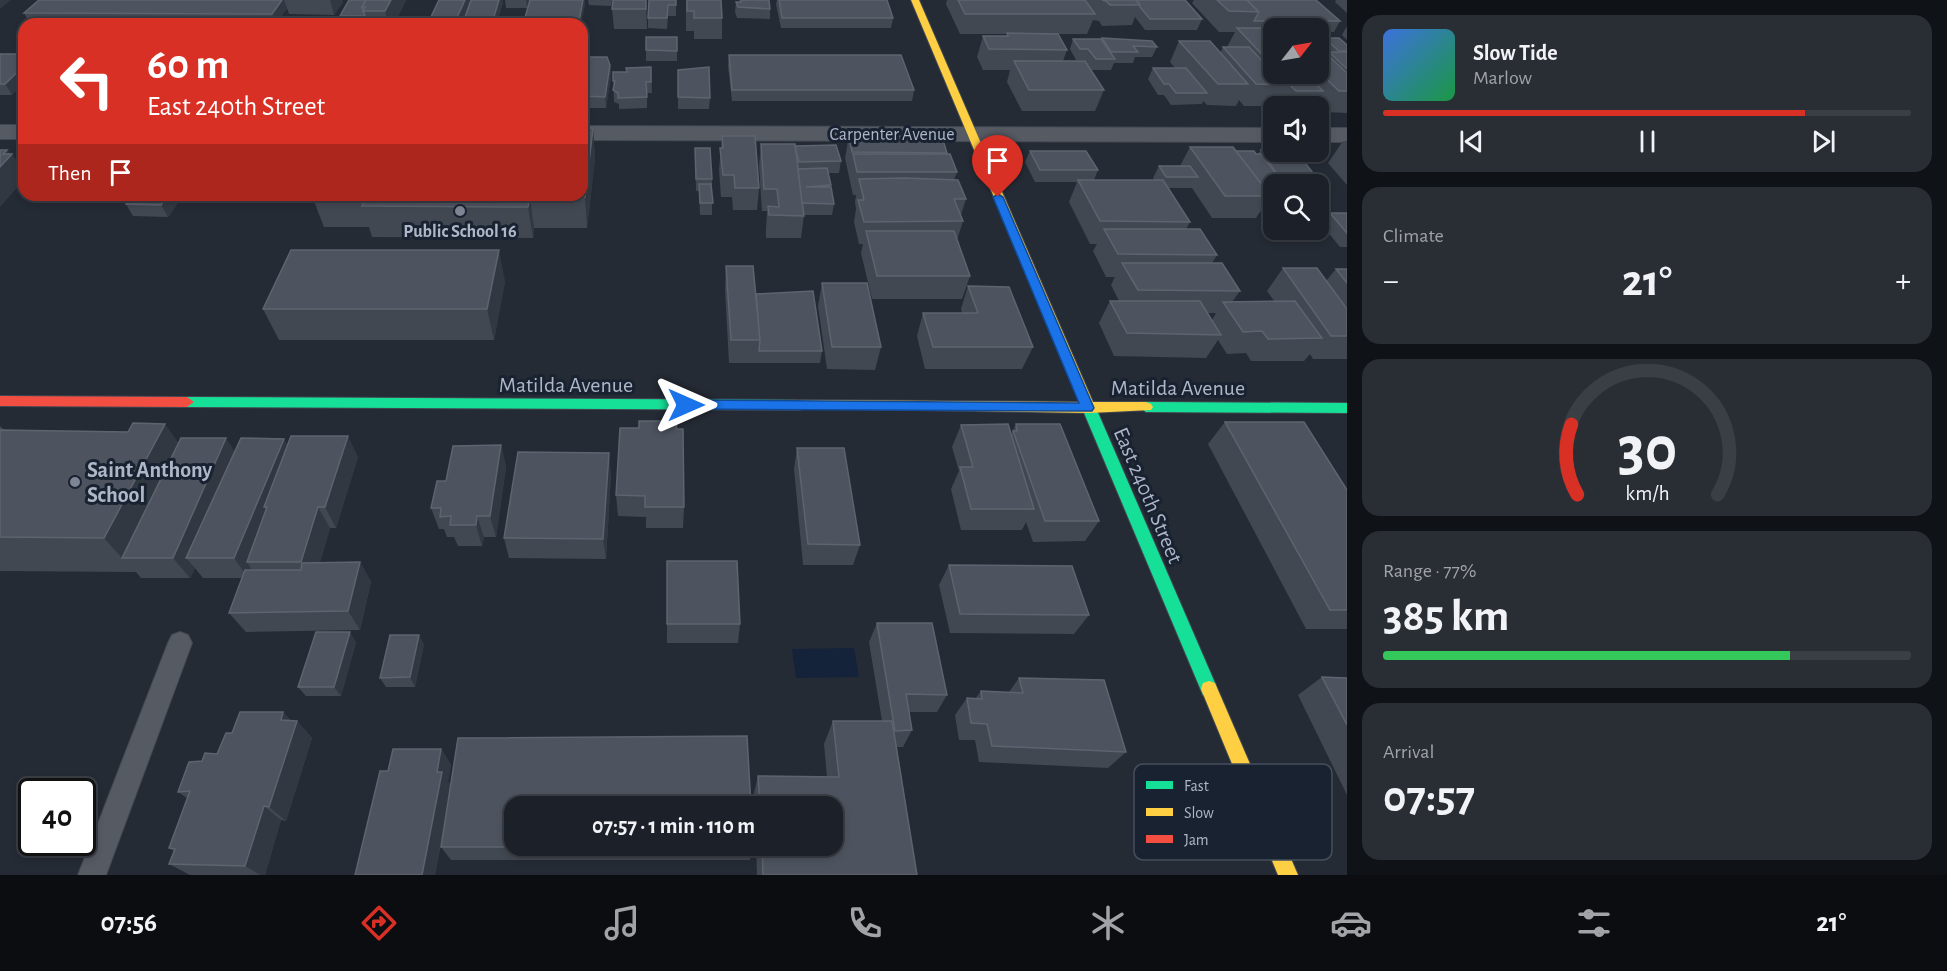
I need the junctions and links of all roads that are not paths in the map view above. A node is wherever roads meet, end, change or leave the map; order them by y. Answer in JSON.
{"nodes":[{"id":1,"x":915,"y":0,"type":"edge"},
{"id":2,"x":0,"y":132,"type":"edge"},
{"id":3,"x":18,"y":132,"type":"edge"},
{"id":4,"x":588,"y":133,"type":"edge"},
{"id":5,"x":971,"y":134,"type":"junction"},
{"id":6,"x":1263,"y":135,"type":"edge"},
{"id":7,"x":1329,"y":135,"type":"edge"},
{"id":8,"x":1347,"y":135,"type":"edge"},
{"id":9,"x":0,"y":401,"type":"edge"},
{"id":10,"x":1088,"y":408,"type":"junction"},
{"id":11,"x":1347,"y":408,"type":"edge"},
{"id":12,"x":180,"y":643,"type":"dead end"},
{"id":13,"x":1240,"y":764,"type":"edge"},
{"id":14,"x":1282,"y":860,"type":"edge"},
{"id":15,"x":92,"y":875,"type":"edge"},
{"id":16,"x":1288,"y":875,"type":"edge"}],
"edges":[{"from":1,"to":5,"type":"street","name":"East 240th Street"},
{"from":2,"to":3,"type":"street"},
{"from":4,"to":5,"type":"street","name":"Carpenter Avenue"},
{"from":5,"to":6,"type":"street","name":"Carpenter Avenue"},
{"from":5,"to":10,"type":"street","name":"East 240th Street"},
{"from":7,"to":8,"type":"street"},
{"from":9,"to":10,"type":"street","name":"Matilda Avenue"},
{"from":10,"to":11,"type":"street","name":"Matilda Avenue"},
{"from":10,"to":13,"type":"street","name":"East 240th Street"},
{"from":12,"to":15,"type":"lane"},
{"from":14,"to":16,"type":"street","name":"East 240th Street"}]}
